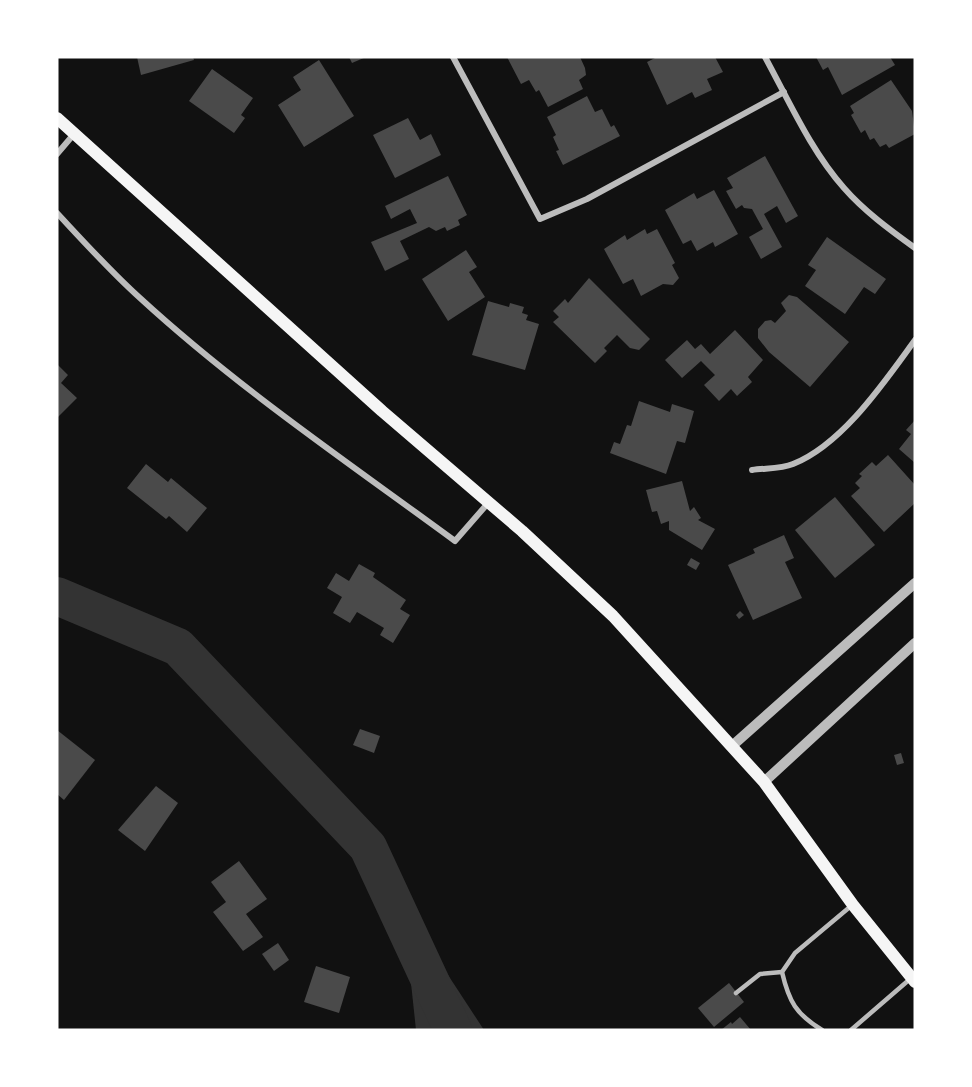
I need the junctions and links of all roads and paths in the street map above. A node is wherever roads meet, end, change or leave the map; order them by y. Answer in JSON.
{"nodes":[{"id":1,"x":453,"y":57,"type":"edge"},
{"id":2,"x":765,"y":57,"type":"edge"},
{"id":3,"x":784,"y":92,"type":"junction"},
{"id":4,"x":57,"y":118,"type":"edge"},
{"id":5,"x":74,"y":134,"type":"junction"},
{"id":6,"x":57,"y":154,"type":"edge"},
{"id":7,"x":57,"y":213,"type":"edge"},
{"id":8,"x":915,"y":248,"type":"edge"},
{"id":9,"x":915,"y":340,"type":"edge"},
{"id":10,"x":752,"y":470,"type":"dead end"},
{"id":11,"x":489,"y":502,"type":"junction"},
{"id":12,"x":915,"y":583,"type":"edge"},
{"id":13,"x":915,"y":643,"type":"edge"},
{"id":14,"x":732,"y":746,"type":"junction"},
{"id":15,"x":765,"y":782,"type":"junction"},
{"id":16,"x":853,"y":905,"type":"junction"},
{"id":17,"x":782,"y":972,"type":"junction"},
{"id":18,"x":913,"y":980,"type":"edge"},
{"id":19,"x":736,"y":993,"type":"dead end"},
{"id":20,"x":822,"y":1030,"type":"edge"},
{"id":21,"x":851,"y":1030,"type":"edge"}],
"edges":[{"from":1,"to":3,"type":"street"},
{"from":2,"to":3,"type":"street"},
{"from":3,"to":8,"type":"street"},
{"from":4,"to":5,"type":"main road"},
{"from":5,"to":6,"type":"street"},
{"from":5,"to":11,"type":"main road"},
{"from":7,"to":11,"type":"street"},
{"from":9,"to":10,"type":"street"},
{"from":11,"to":14,"type":"main road"},
{"from":12,"to":14,"type":"street"},
{"from":13,"to":15,"type":"street"},
{"from":14,"to":15,"type":"main road"},
{"from":15,"to":16,"type":"main road"},
{"from":16,"to":17,"type":"lane"},
{"from":16,"to":18,"type":"main road"},
{"from":17,"to":19,"type":"lane"},
{"from":17,"to":20,"type":"lane"},
{"from":18,"to":21,"type":"lane"}]}
